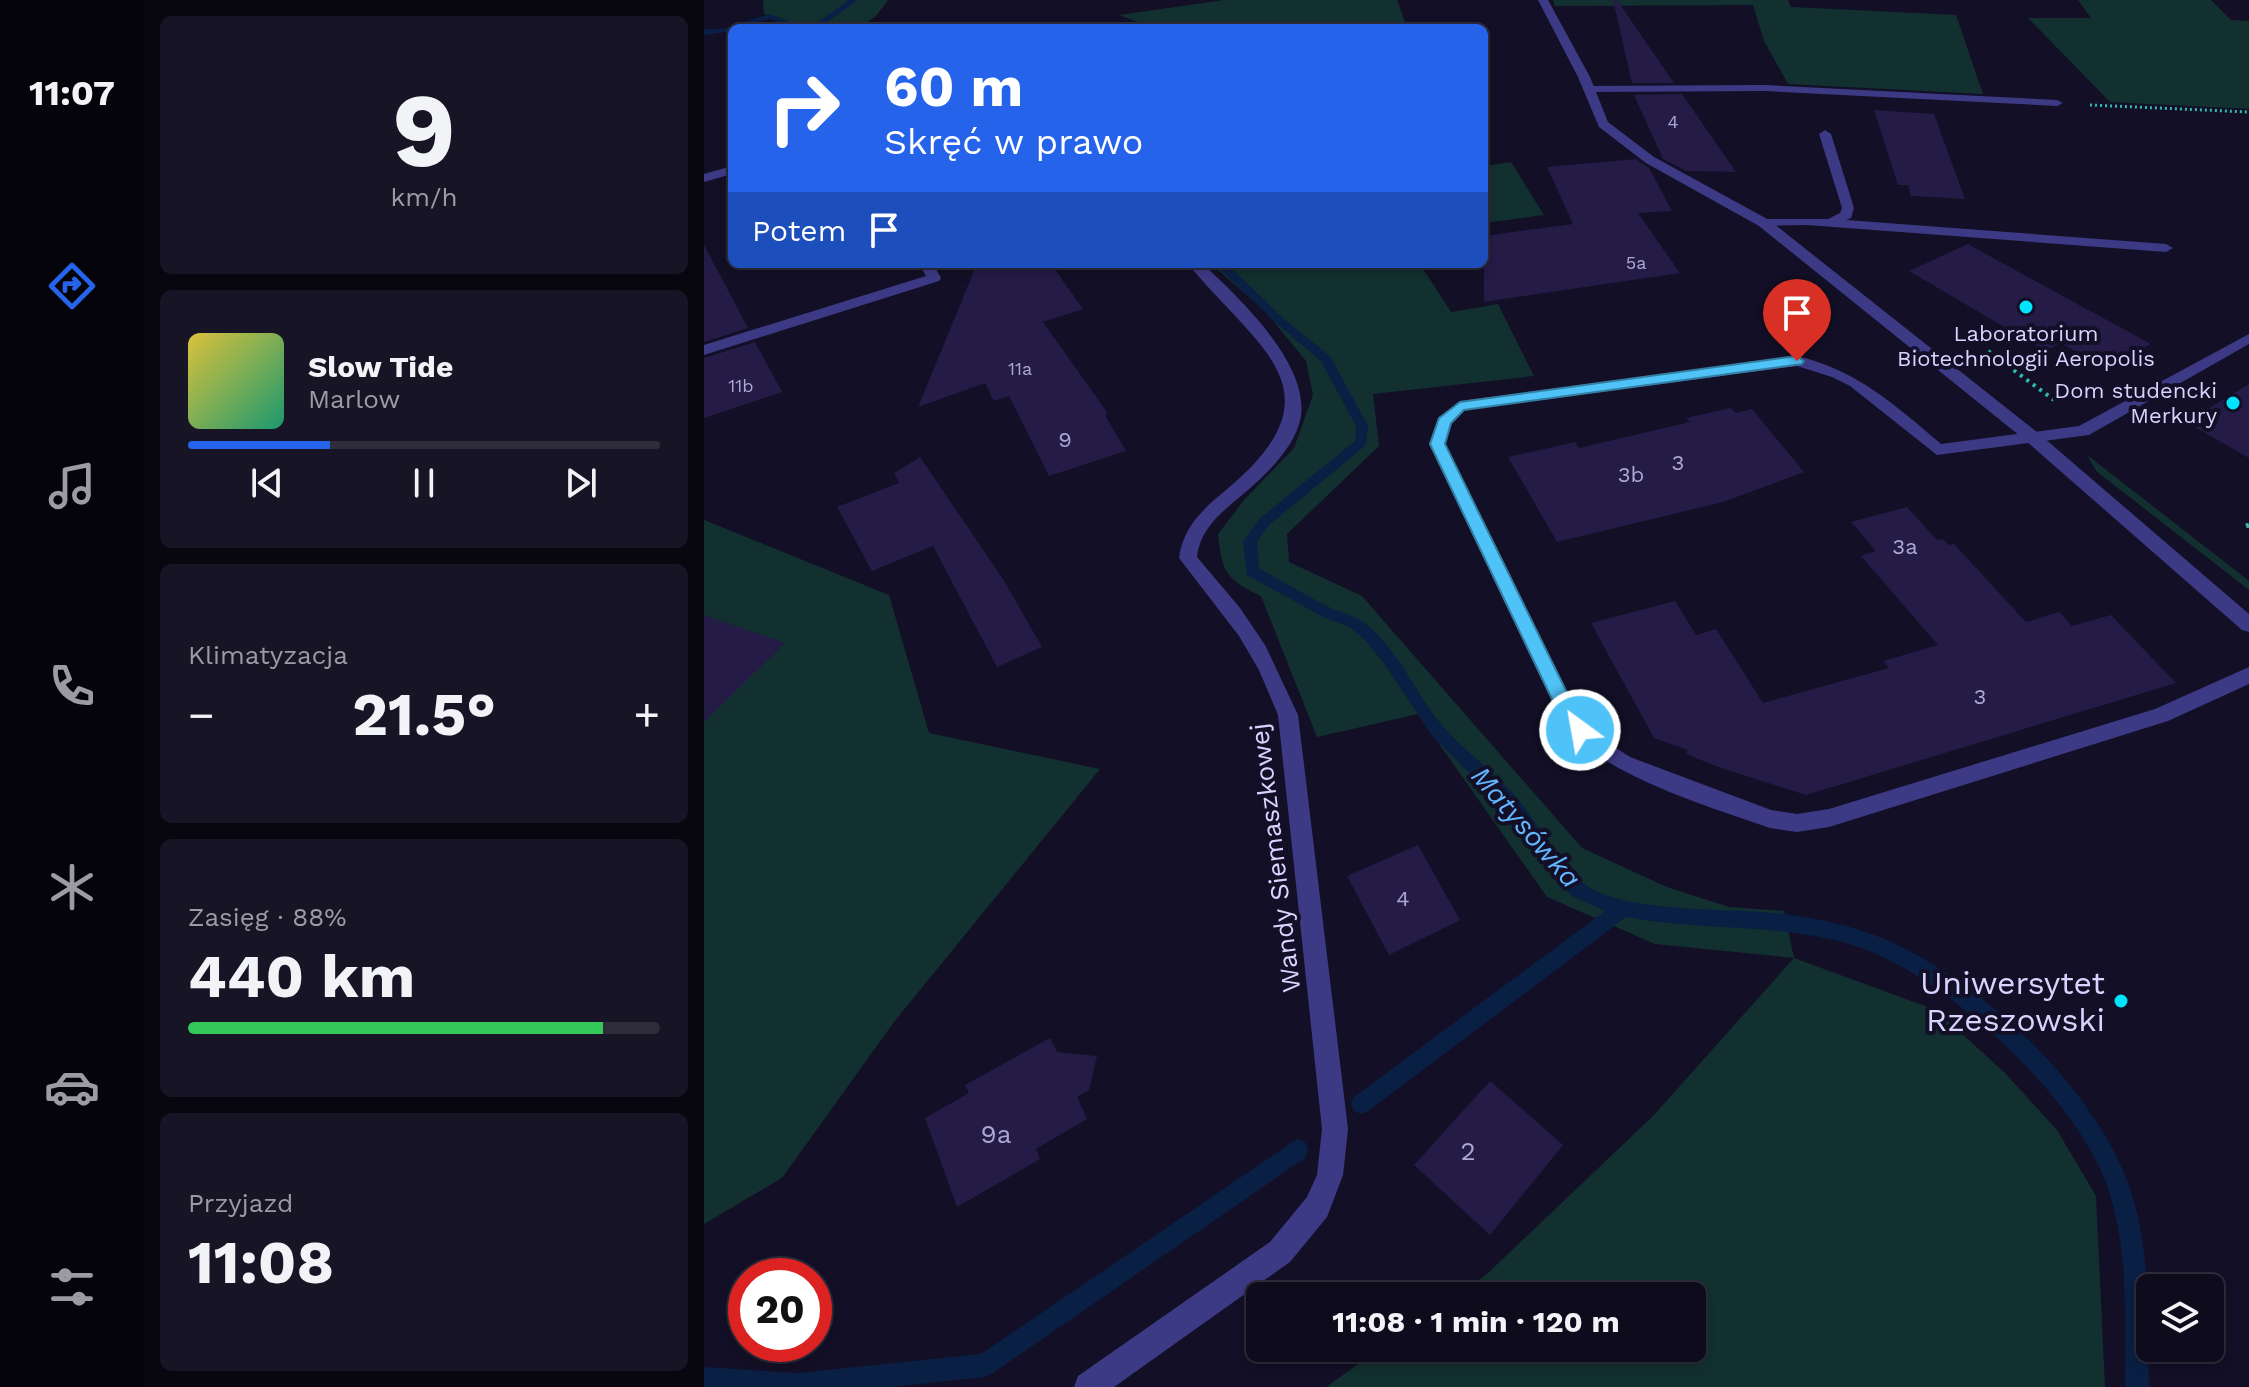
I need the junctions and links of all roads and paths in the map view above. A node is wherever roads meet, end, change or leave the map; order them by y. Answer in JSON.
{"nodes":[{"id":1,"x":1543,"y":0,"type":"edge"},
{"id":2,"x":1588,"y":89,"type":"junction"},
{"id":3,"x":2057,"y":103,"type":"joint"},
{"id":4,"x":2249,"y":112,"type":"edge"},
{"id":5,"x":1825,"y":134,"type":"dead end"},
{"id":6,"x":728,"y":171,"type":"edge"},
{"id":7,"x":704,"y":178,"type":"edge"},
{"id":8,"x":1764,"y":223,"type":"junction"},
{"id":9,"x":1829,"y":223,"type":"junction"},
{"id":10,"x":2166,"y":248,"type":"dead end"},
{"id":11,"x":928,"y":268,"type":"edge"},
{"id":12,"x":1199,"y":268,"type":"edge"},
{"id":13,"x":2249,"y":338,"type":"edge"},
{"id":14,"x":704,"y":350,"type":"edge"},
{"id":15,"x":2031,"y":436,"type":"junction"},
{"id":16,"x":2249,"y":625,"type":"edge"},
{"id":17,"x":2249,"y":675,"type":"edge"},
{"id":18,"x":1089,"y":1387,"type":"edge"}],
"edges":[{"from":1,"to":2,"type":"street"},
{"from":2,"to":3,"type":"street"},
{"from":2,"to":8,"type":"street"},
{"from":3,"to":4,"type":"path"},
{"from":5,"to":9,"type":"street"},
{"from":6,"to":7,"type":"street"},
{"from":8,"to":9,"type":"street"},
{"from":8,"to":15,"type":"street"},
{"from":9,"to":10,"type":"street"},
{"from":11,"to":14,"type":"street"},
{"from":12,"to":18,"type":"street","name":"Wandy Siemaszkowej"},
{"from":13,"to":15,"type":"street"},
{"from":15,"to":16,"type":"street"},
{"from":15,"to":17,"type":"street"}]}
